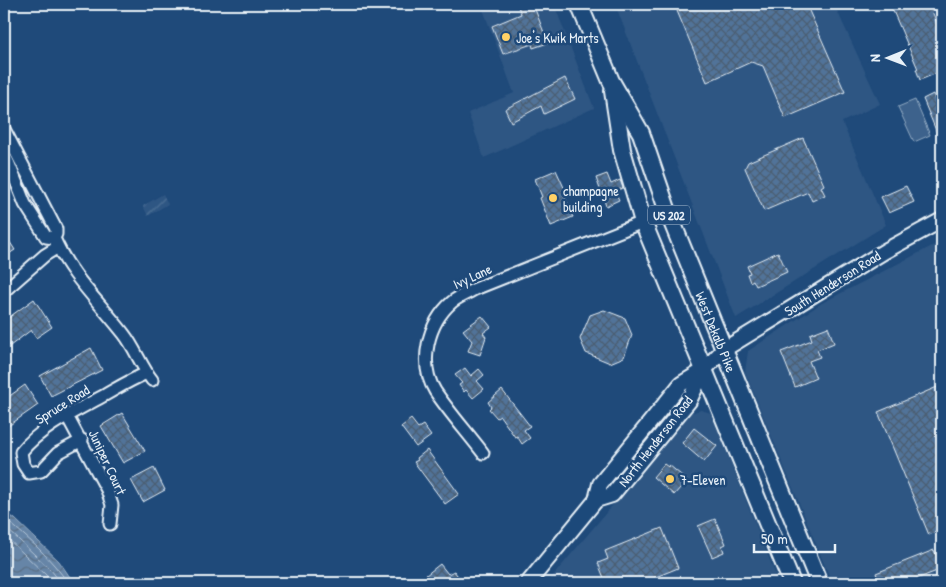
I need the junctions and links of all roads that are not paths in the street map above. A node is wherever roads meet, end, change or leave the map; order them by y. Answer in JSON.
{"nodes":[{"id":1,"x":579,"y":4,"type":"edge"},
{"id":2,"x":612,"y":81,"type":"junction"},
{"id":3,"x":4,"y":130,"type":"edge"},
{"id":4,"x":4,"y":154,"type":"edge"},
{"id":5,"x":668,"y":212,"type":"junction"},
{"id":6,"x":942,"y":220,"type":"edge"},
{"id":7,"x":643,"y":222,"type":"junction"},
{"id":8,"x":56,"y":243,"type":"junction"},
{"id":9,"x":4,"y":291,"type":"edge"},
{"id":10,"x":723,"y":350,"type":"junction"},
{"id":11,"x":704,"y":370,"type":"junction"},
{"id":12,"x":67,"y":416,"type":"junction"},
{"id":13,"x":82,"y":440,"type":"junction"},
{"id":14,"x":483,"y":453,"type":"dead end"},
{"id":15,"x":110,"y":524,"type":"dead end"},
{"id":16,"x":528,"y":583,"type":"edge"},
{"id":17,"x":792,"y":583,"type":"edge"},
{"id":18,"x":819,"y":583,"type":"edge"}],
"edges":[{"from":1,"to":2,"type":"highway","name":"West Dekalb Pike","number":"US 202"},
{"from":2,"to":5,"type":"highway","name":"West Dekalb Pike","number":"US 202"},
{"from":2,"to":7,"type":"highway","name":"West Dekalb Pike","number":"US 202"},
{"from":3,"to":8,"type":"street"},
{"from":4,"to":8,"type":"street"},
{"from":5,"to":7,"type":"street","name":"Ivy Lane"},
{"from":5,"to":10,"type":"highway","name":"West Dekalb Pike","number":"US 202"},
{"from":6,"to":10,"type":"main road","name":"South Henderson Road"},
{"from":7,"to":11,"type":"highway","name":"West Dekalb Pike","number":"US 202"},
{"from":7,"to":14,"type":"street","name":"Ivy Lane"},
{"from":8,"to":9,"type":"street"},
{"from":8,"to":12,"type":"street","name":"Spruce Road"},
{"from":10,"to":11,"type":"main road","name":"North Henderson Road"},
{"from":10,"to":18,"type":"highway","name":"West Dekalb Pike","number":"US 202"},
{"from":11,"to":16,"type":"main road","name":"North Henderson Road"},
{"from":11,"to":17,"type":"highway","name":"West Dekalb Pike","number":"US 202"},
{"from":12,"to":13,"type":"street","name":"Juniper Court"},
{"from":12,"to":13,"type":"street","name":"Spruce Road"},
{"from":13,"to":15,"type":"street","name":"Juniper Court"}]}
